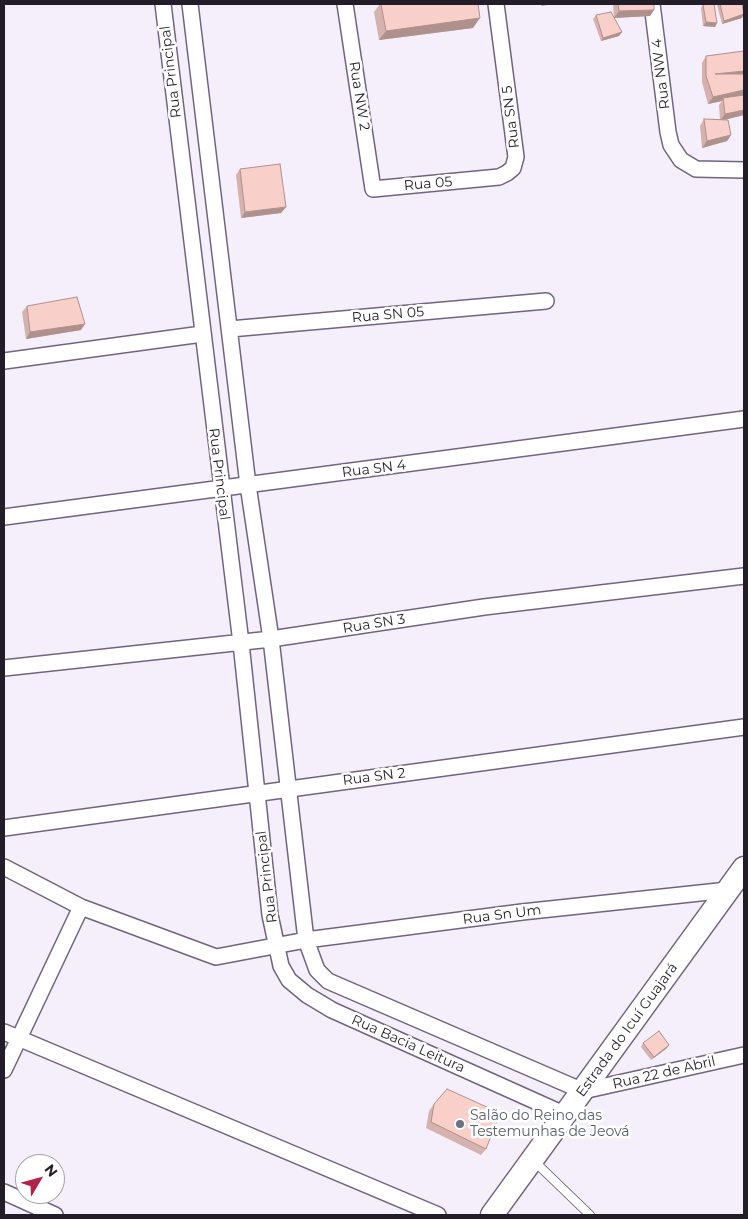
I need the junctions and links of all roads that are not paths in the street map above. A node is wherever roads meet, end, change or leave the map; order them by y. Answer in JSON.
{"nodes":[{"id":1,"x":163,"y":4,"type":"edge"},
{"id":2,"x":190,"y":4,"type":"edge"},
{"id":3,"x":345,"y":4,"type":"edge"},
{"id":4,"x":496,"y":4,"type":"edge"},
{"id":5,"x":652,"y":4,"type":"edge"},
{"id":6,"x":744,"y":170,"type":"edge"},
{"id":7,"x":484,"y":179,"type":"joint"},
{"id":8,"x":373,"y":189,"type":"joint"},
{"id":9,"x":546,"y":301,"type":"dead end"},
{"id":10,"x":230,"y":330,"type":"junction"},
{"id":11,"x":202,"y":334,"type":"junction"},
{"id":12,"x":4,"y":361,"type":"edge"},
{"id":13,"x":744,"y":419,"type":"edge"},
{"id":14,"x":248,"y":485,"type":"junction"},
{"id":15,"x":221,"y":490,"type":"junction"},
{"id":16,"x":4,"y":517,"type":"edge"},
{"id":17,"x":744,"y":576,"type":"edge"},
{"id":18,"x":270,"y":639,"type":"junction"},
{"id":19,"x":241,"y":642,"type":"junction"},
{"id":20,"x":4,"y":668,"type":"edge"},
{"id":21,"x":744,"y":727,"type":"edge"},
{"id":22,"x":287,"y":789,"type":"junction"},
{"id":23,"x":257,"y":793,"type":"junction"},
{"id":24,"x":4,"y":828,"type":"edge"},
{"id":25,"x":4,"y":867,"type":"edge"},
{"id":26,"x":744,"y":868,"type":"edge"},
{"id":27,"x":728,"y":890,"type":"junction"},
{"id":28,"x":81,"y":908,"type":"junction"},
{"id":29,"x":306,"y":940,"type":"junction"},
{"id":30,"x":276,"y":945,"type":"junction"},
{"id":31,"x":4,"y":1032,"type":"edge"},
{"id":32,"x":19,"y":1039,"type":"junction"},
{"id":33,"x":744,"y":1055,"type":"edge"},
{"id":34,"x":4,"y":1070,"type":"edge"},
{"id":35,"x":583,"y":1091,"type":"junction"},
{"id":36,"x":566,"y":1115,"type":"junction"},
{"id":37,"x":533,"y":1160,"type":"junction"},
{"id":38,"x":4,"y":1192,"type":"edge"},
{"id":39,"x":54,"y":1215,"type":"edge"},
{"id":40,"x":438,"y":1215,"type":"edge"},
{"id":41,"x":492,"y":1215,"type":"edge"},
{"id":42,"x":590,"y":1215,"type":"edge"}],
"edges":[{"from":1,"to":11,"type":"street","name":"Rua Principal"},
{"from":2,"to":10,"type":"street","name":"Rua Principal"},
{"from":3,"to":8,"type":"street","name":"Rua NW 2"},
{"from":4,"to":7,"type":"street","name":"Rua SN 5"},
{"from":5,"to":6,"type":"street","name":"Rua NW 4"},
{"from":7,"to":8,"type":"street","name":"Rua 05"},
{"from":9,"to":10,"type":"street","name":"Rua SN 05"},
{"from":10,"to":14,"type":"street","name":"Rua Principal"},
{"from":11,"to":12,"type":"street"},
{"from":11,"to":15,"type":"street","name":"Rua Principal"},
{"from":13,"to":14,"type":"street","name":"Rua SN 4"},
{"from":14,"to":15,"type":"street","name":"Rua SN 4"},
{"from":14,"to":18,"type":"street","name":"Rua Principal"},
{"from":15,"to":16,"type":"street","name":"Rua SN 4"},
{"from":15,"to":19,"type":"street","name":"Rua Principal"},
{"from":17,"to":18,"type":"street","name":"Rua SN 3"},
{"from":18,"to":19,"type":"street","name":"Rua SN 3"},
{"from":18,"to":22,"type":"street","name":"Rua Principal"},
{"from":19,"to":20,"type":"street","name":"Rua SN 3"},
{"from":19,"to":23,"type":"street","name":"Rua Principal"},
{"from":21,"to":22,"type":"street","name":"Rua SN 2"},
{"from":22,"to":23,"type":"street","name":"Rua SN 2"},
{"from":22,"to":29,"type":"street","name":"Rua Principal"},
{"from":23,"to":24,"type":"street","name":"Rua SN 2"},
{"from":23,"to":30,"type":"street","name":"Rua Principal"},
{"from":25,"to":28,"type":"street","name":"Rua Sn Um"},
{"from":26,"to":27,"type":"street","name":"Estrada do Icuí Guajará"},
{"from":27,"to":29,"type":"street","name":"Rua Sn Um"},
{"from":27,"to":35,"type":"street","name":"Estrada do Icuí Guajará"},
{"from":28,"to":30,"type":"street","name":"Rua Sn Um"},
{"from":28,"to":32,"type":"street"},
{"from":29,"to":30,"type":"street","name":"Rua Sn Um"},
{"from":29,"to":35,"type":"street","name":"Rua Bacia Leitura"},
{"from":30,"to":36,"type":"street","name":"Rua Bacia Leitura"},
{"from":31,"to":32,"type":"street"},
{"from":32,"to":34,"type":"street"},
{"from":32,"to":40,"type":"street"},
{"from":33,"to":35,"type":"street","name":"Rua 22 de Abril"},
{"from":35,"to":36,"type":"street","name":"Estrada do Icuí Guajará"},
{"from":36,"to":37,"type":"street","name":"Estrada do Icuí Guajará"},
{"from":37,"to":41,"type":"street","name":"Estrada do Icuí Guajará"},
{"from":37,"to":42,"type":"lane"},
{"from":38,"to":39,"type":"street"}]}
